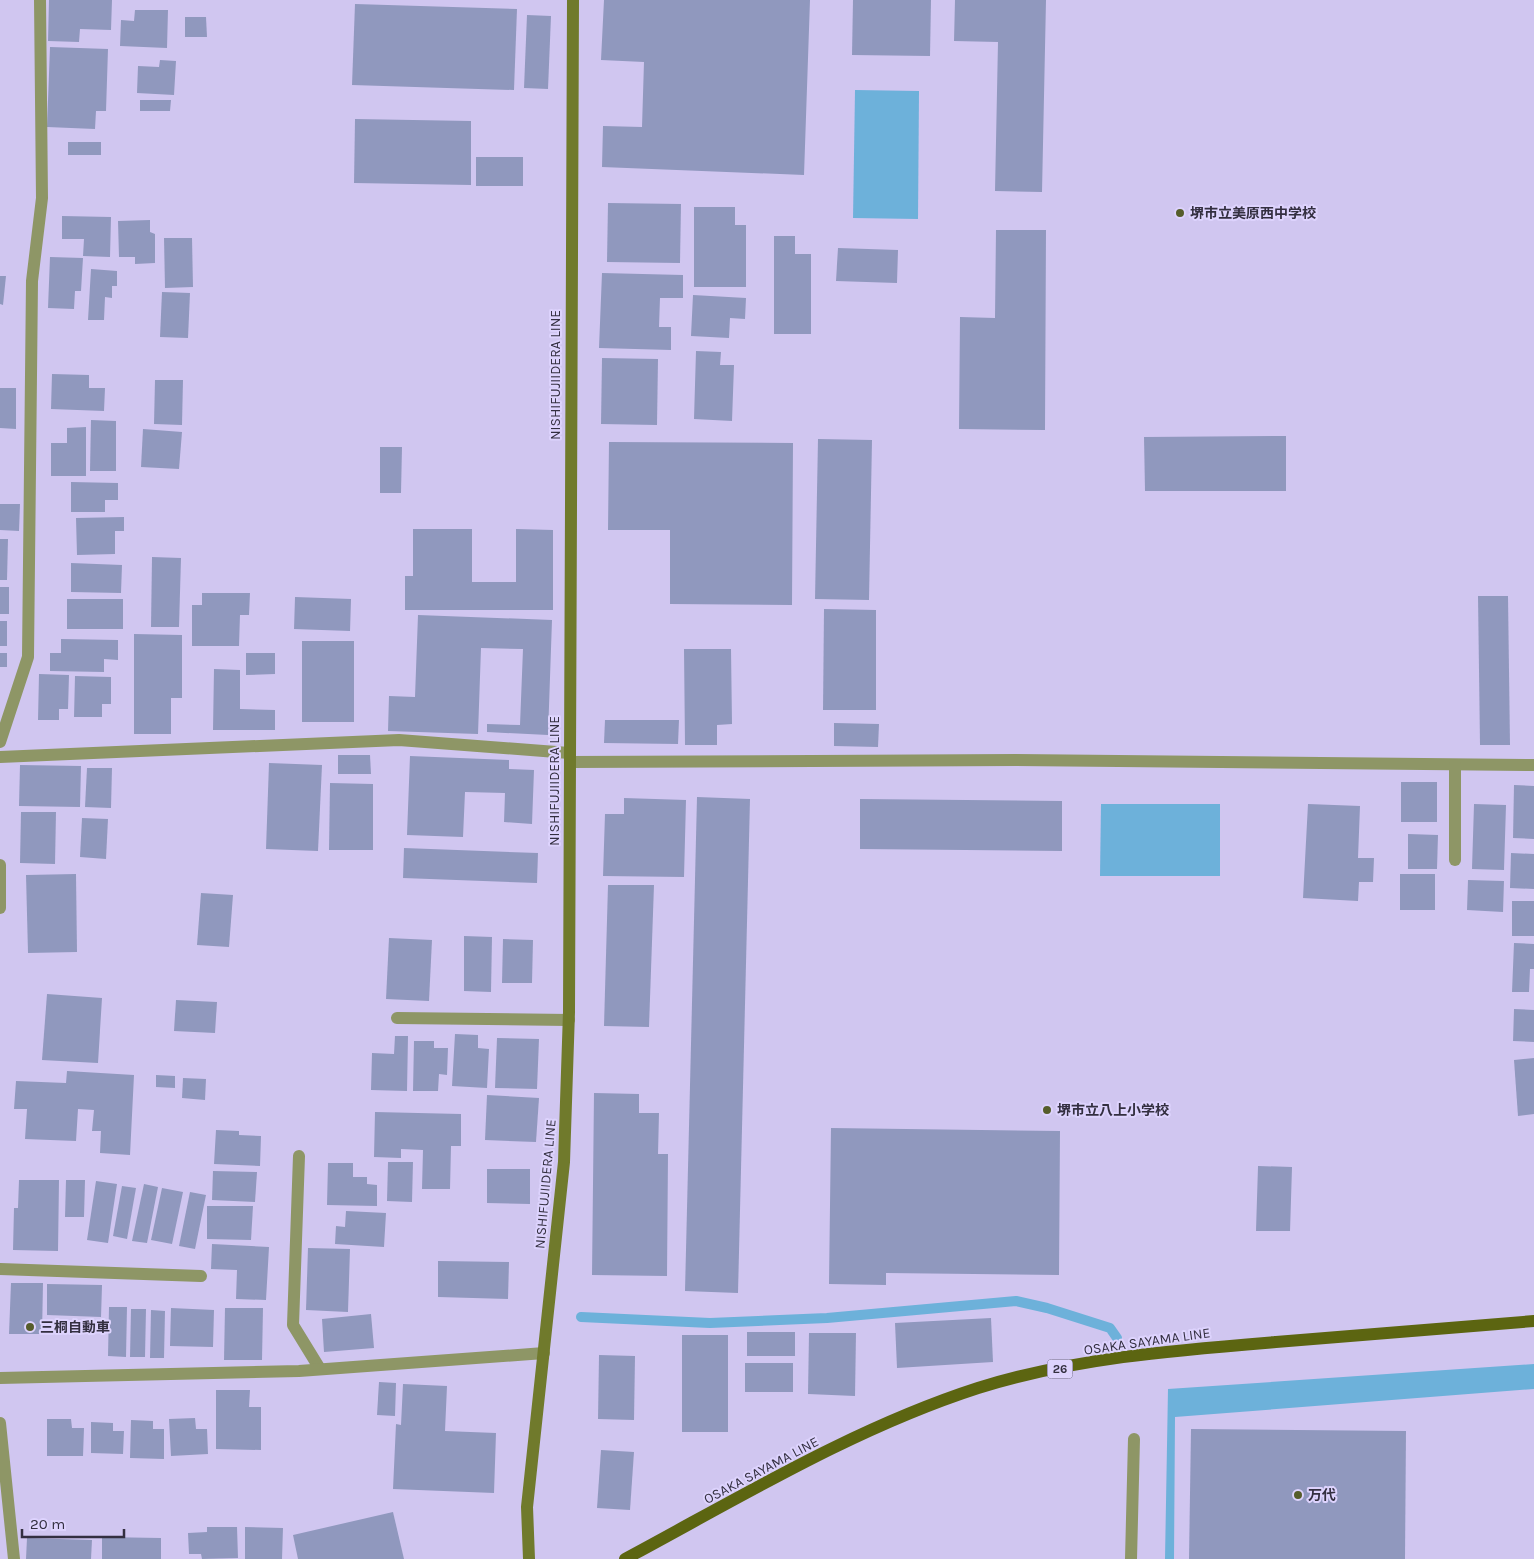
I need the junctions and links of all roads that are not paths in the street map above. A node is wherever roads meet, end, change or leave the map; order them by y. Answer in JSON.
{"nodes":[{"id":1,"x":40,"y":0,"type":"edge"},
{"id":2,"x":573,"y":0,"type":"edge"},
{"id":3,"x":0,"y":742,"type":"edge"},
{"id":4,"x":0,"y":757,"type":"edge"},
{"id":5,"x":570,"y":757,"type":"junction"},
{"id":6,"x":1456,"y":765,"type":"junction"},
{"id":7,"x":1534,"y":766,"type":"edge"},
{"id":8,"x":1455,"y":860,"type":"dead end"},
{"id":9,"x":0,"y":865,"type":"edge"},
{"id":10,"x":0,"y":908,"type":"edge"},
{"id":11,"x":397,"y":1018,"type":"dead end"},
{"id":12,"x":569,"y":1020,"type":"junction"},
{"id":13,"x":299,"y":1156,"type":"dead end"},
{"id":14,"x":0,"y":1269,"type":"edge"},
{"id":15,"x":201,"y":1276,"type":"dead end"},
{"id":16,"x":1534,"y":1321,"type":"edge"},
{"id":17,"x":544,"y":1353,"type":"junction"},
{"id":18,"x":320,"y":1369,"type":"junction"},
{"id":19,"x":0,"y":1378,"type":"edge"},
{"id":20,"x":0,"y":1423,"type":"edge"},
{"id":21,"x":1134,"y":1439,"type":"dead end"},
{"id":22,"x":14,"y":1559,"type":"edge"},
{"id":23,"x":529,"y":1559,"type":"edge"},
{"id":24,"x":624,"y":1559,"type":"edge"},
{"id":25,"x":1132,"y":1559,"type":"edge"}],
"edges":[{"from":1,"to":3,"type":"street"},
{"from":2,"to":5,"type":"main road","name":"NISHIFUJIIDERA LINE"},
{"from":4,"to":5,"type":"street"},
{"from":5,"to":6,"type":"street"},
{"from":5,"to":12,"type":"main road","name":"NISHIFUJIIDERA LINE"},
{"from":6,"to":7,"type":"street"},
{"from":6,"to":8,"type":"street"},
{"from":9,"to":10,"type":"street"},
{"from":11,"to":12,"type":"street"},
{"from":12,"to":17,"type":"main road","name":"NISHIFUJIIDERA LINE"},
{"from":13,"to":18,"type":"street"},
{"from":14,"to":15,"type":"street"},
{"from":16,"to":24,"type":"main road","name":"OSAKA SAYAMA LINE","number":"26"},
{"from":17,"to":18,"type":"street"},
{"from":17,"to":23,"type":"main road","name":"NISHIFUJIIDERA LINE"},
{"from":18,"to":19,"type":"street"},
{"from":20,"to":22,"type":"street"},
{"from":21,"to":25,"type":"street"}]}
